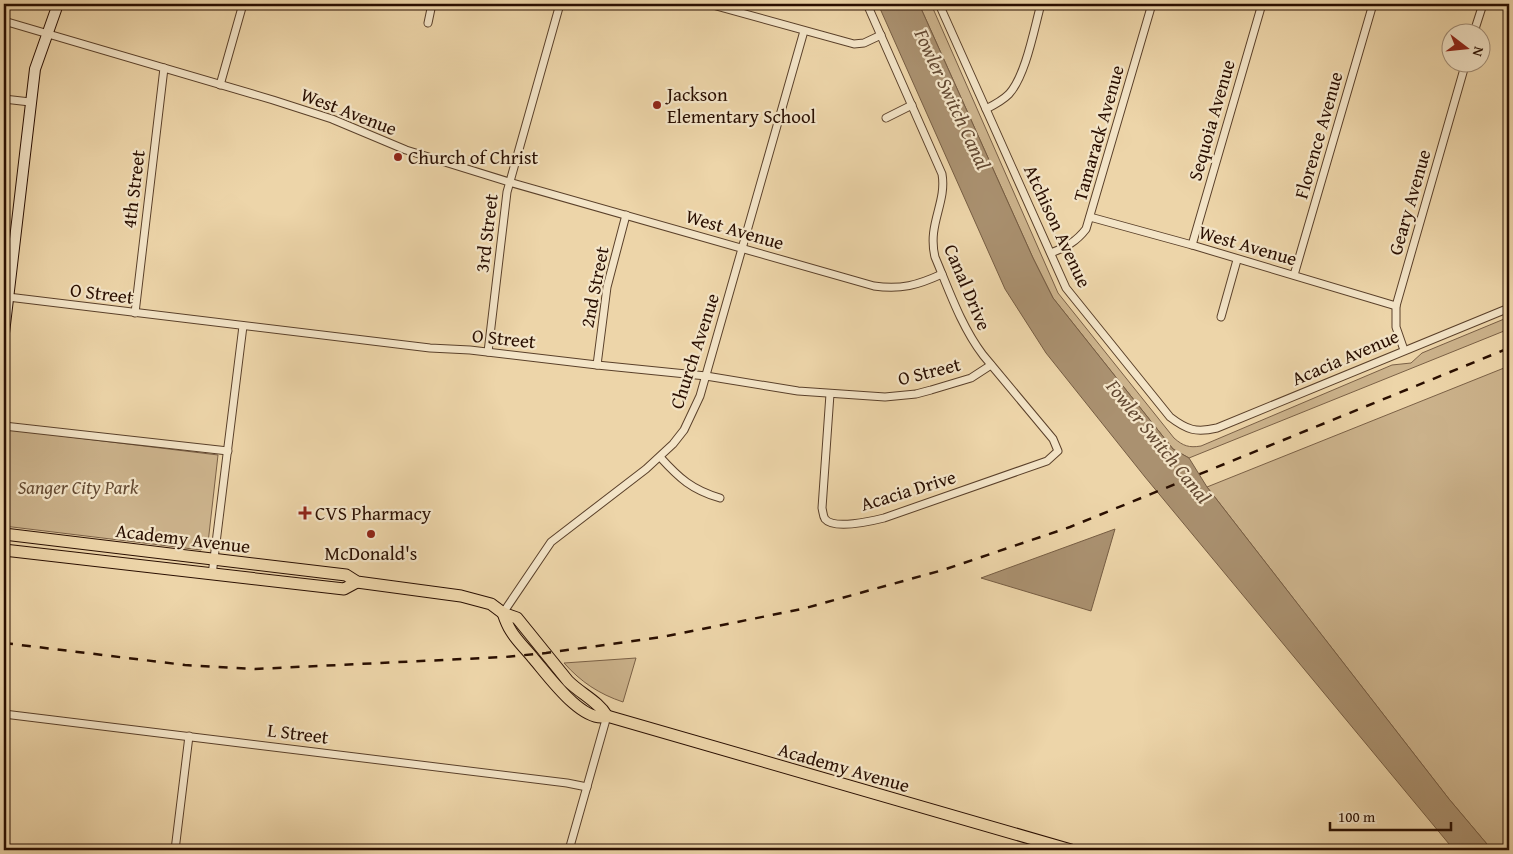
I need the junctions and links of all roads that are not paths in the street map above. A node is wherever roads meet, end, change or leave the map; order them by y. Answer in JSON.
{"nodes":[{"id":1,"x":58,"y":4,"type":"edge"},
{"id":2,"x":243,"y":4,"type":"edge"},
{"id":3,"x":432,"y":4,"type":"edge"},
{"id":4,"x":560,"y":4,"type":"edge"},
{"id":5,"x":709,"y":4,"type":"edge"},
{"id":6,"x":867,"y":4,"type":"edge"},
{"id":7,"x":939,"y":4,"type":"edge"},
{"id":8,"x":1041,"y":4,"type":"edge"},
{"id":9,"x":1152,"y":4,"type":"edge"},
{"id":10,"x":1262,"y":4,"type":"edge"},
{"id":11,"x":1373,"y":4,"type":"edge"},
{"id":12,"x":1483,"y":4,"type":"edge"},
{"id":13,"x":4,"y":21,"type":"edge"},
{"id":14,"x":1477,"y":22,"type":"edge"},
{"id":15,"x":428,"y":23,"type":"dead end"},
{"id":16,"x":804,"y":31,"type":"junction"},
{"id":17,"x":48,"y":34,"type":"junction"},
{"id":18,"x":881,"y":34,"type":"junction"},
{"id":19,"x":164,"y":68,"type":"junction"},
{"id":20,"x":1463,"y":72,"type":"edge"},
{"id":21,"x":220,"y":85,"type":"junction"},
{"id":22,"x":4,"y":99,"type":"edge"},
{"id":23,"x":30,"y":102,"type":"junction"},
{"id":24,"x":912,"y":105,"type":"junction"},
{"id":25,"x":986,"y":109,"type":"junction"},
{"id":26,"x":886,"y":118,"type":"dead end"},
{"id":27,"x":509,"y":182,"type":"junction"},
{"id":28,"x":626,"y":215,"type":"junction"},
{"id":29,"x":1090,"y":218,"type":"junction"},
{"id":30,"x":1192,"y":246,"type":"junction"},
{"id":31,"x":743,"y":248,"type":"junction"},
{"id":32,"x":9,"y":249,"type":"edge"},
{"id":33,"x":1051,"y":253,"type":"junction"},
{"id":34,"x":1237,"y":260,"type":"junction"},
{"id":35,"x":942,"y":274,"type":"junction"},
{"id":36,"x":1294,"y":275,"type":"junction"},
{"id":37,"x":8,"y":297,"type":"junction"},
{"id":38,"x":1396,"y":306,"type":"junction"},
{"id":39,"x":1509,"y":308,"type":"edge"},
{"id":40,"x":135,"y":313,"type":"junction"},
{"id":41,"x":1221,"y":316,"type":"dead end"},
{"id":42,"x":243,"y":326,"type":"junction"},
{"id":43,"x":4,"y":333,"type":"edge"},
{"id":44,"x":1404,"y":350,"type":"junction"},
{"id":45,"x":488,"y":352,"type":"junction"},
{"id":46,"x":597,"y":365,"type":"junction"},
{"id":47,"x":991,"y":365,"type":"junction"},
{"id":48,"x":706,"y":376,"type":"junction"},
{"id":49,"x":830,"y":394,"type":"junction"},
{"id":50,"x":4,"y":426,"type":"edge"},
{"id":51,"x":1192,"y":430,"type":"joint"},
{"id":52,"x":228,"y":451,"type":"junction"},
{"id":53,"x":1058,"y":451,"type":"joint"},
{"id":54,"x":660,"y":457,"type":"junction"},
{"id":55,"x":720,"y":498,"type":"dead end"},
{"id":56,"x":4,"y":534,"type":"edge"},
{"id":57,"x":109,"y":547,"type":"junction"},
{"id":58,"x":4,"y":550,"type":"edge"},
{"id":59,"x":61,"y":556,"type":"junction"},
{"id":60,"x":214,"y":560,"type":"junction"},
{"id":61,"x":212,"y":575,"type":"junction"},
{"id":62,"x":357,"y":582,"type":"junction"},
{"id":63,"x":503,"y":613,"type":"junction"},
{"id":64,"x":4,"y":714,"type":"edge"},
{"id":65,"x":607,"y":716,"type":"junction"},
{"id":66,"x":189,"y":736,"type":"junction"},
{"id":67,"x":587,"y":787,"type":"junction"},
{"id":68,"x":175,"y":850,"type":"edge"},
{"id":69,"x":569,"y":850,"type":"edge"},
{"id":70,"x":1071,"y":850,"type":"edge"}],
"edges":[{"from":1,"to":17,"type":"street"},
{"from":2,"to":21,"type":"street"},
{"from":3,"to":15,"type":"street"},
{"from":4,"to":27,"type":"street","name":"3rd Street"},
{"from":5,"to":16,"type":"street"},
{"from":6,"to":18,"type":"street","name":"Canal Drive"},
{"from":7,"to":25,"type":"street","name":"Atchison Avenue"},
{"from":8,"to":25,"type":"street"},
{"from":9,"to":29,"type":"street","name":"Tamarack Avenue"},
{"from":10,"to":30,"type":"street","name":"Sequoia Avenue"},
{"from":11,"to":36,"type":"street","name":"Florence Avenue"},
{"from":12,"to":14,"type":"street"},
{"from":13,"to":17,"type":"street","name":"West Avenue"},
{"from":16,"to":18,"type":"street"},
{"from":16,"to":31,"type":"street","name":"Church Avenue"},
{"from":17,"to":19,"type":"street","name":"West Avenue"},
{"from":17,"to":23,"type":"street"},
{"from":18,"to":24,"type":"street","name":"Canal Drive"},
{"from":19,"to":21,"type":"street","name":"West Avenue"},
{"from":19,"to":40,"type":"street","name":"4th Street"},
{"from":20,"to":38,"type":"street","name":"Geary Avenue"},
{"from":21,"to":27,"type":"street","name":"West Avenue"},
{"from":22,"to":23,"type":"street"},
{"from":23,"to":32,"type":"street"},
{"from":24,"to":26,"type":"street"},
{"from":24,"to":35,"type":"street","name":"Canal Drive"},
{"from":25,"to":33,"type":"street","name":"Atchison Avenue"},
{"from":27,"to":28,"type":"street","name":"West Avenue"},
{"from":27,"to":45,"type":"street","name":"3rd Street"},
{"from":28,"to":31,"type":"street","name":"West Avenue"},
{"from":28,"to":46,"type":"street","name":"2nd Street"},
{"from":29,"to":30,"type":"street","name":"West Avenue"},
{"from":29,"to":33,"type":"street","name":"Tamarack Avenue"},
{"from":30,"to":34,"type":"street","name":"West Avenue"},
{"from":31,"to":35,"type":"street","name":"West Avenue"},
{"from":31,"to":48,"type":"street","name":"Church Avenue"},
{"from":32,"to":37,"type":"street"},
{"from":33,"to":51,"type":"street","name":"Atchison Avenue"},
{"from":34,"to":36,"type":"street","name":"West Avenue"},
{"from":34,"to":41,"type":"street"},
{"from":35,"to":47,"type":"street","name":"Canal Drive"},
{"from":36,"to":38,"type":"street","name":"West Avenue"},
{"from":37,"to":40,"type":"street","name":"O Street"},
{"from":37,"to":43,"type":"street"},
{"from":38,"to":44,"type":"street","name":"Geary Avenue"},
{"from":39,"to":44,"type":"street","name":"Acacia Avenue"},
{"from":40,"to":42,"type":"street","name":"O Street"},
{"from":42,"to":45,"type":"street","name":"O Street"},
{"from":42,"to":52,"type":"street"},
{"from":44,"to":51,"type":"street","name":"Acacia Avenue"},
{"from":45,"to":46,"type":"street","name":"O Street"},
{"from":46,"to":48,"type":"street","name":"O Street"},
{"from":47,"to":49,"type":"street","name":"O Street"},
{"from":47,"to":53,"type":"street","name":"Canal Drive"},
{"from":48,"to":49,"type":"street","name":"O Street"},
{"from":48,"to":54,"type":"street","name":"Church Avenue"},
{"from":49,"to":53,"type":"street","name":"Acacia Drive"},
{"from":50,"to":52,"type":"street"},
{"from":52,"to":60,"type":"street"},
{"from":54,"to":55,"type":"street"},
{"from":54,"to":63,"type":"street","name":"Church Avenue"},
{"from":56,"to":57,"type":"main road","name":"Academy Avenue"},
{"from":57,"to":59,"type":"main road"},
{"from":57,"to":60,"type":"main road","name":"Academy Avenue"},
{"from":58,"to":59,"type":"main road","name":"Academy Avenue"},
{"from":59,"to":61,"type":"main road","name":"Academy Avenue"},
{"from":60,"to":61,"type":"street"},
{"from":60,"to":62,"type":"main road","name":"Academy Avenue"},
{"from":61,"to":62,"type":"main road","name":"Academy Avenue"},
{"from":62,"to":63,"type":"main road","name":"Academy Avenue"},
{"from":63,"to":65,"type":"main road","name":"Academy Avenue"},
{"from":64,"to":66,"type":"street","name":"L Street"},
{"from":65,"to":67,"type":"street"},
{"from":65,"to":70,"type":"main road","name":"Academy Avenue"},
{"from":66,"to":67,"type":"street","name":"L Street"},
{"from":66,"to":68,"type":"street"},
{"from":67,"to":69,"type":"street"}]}
